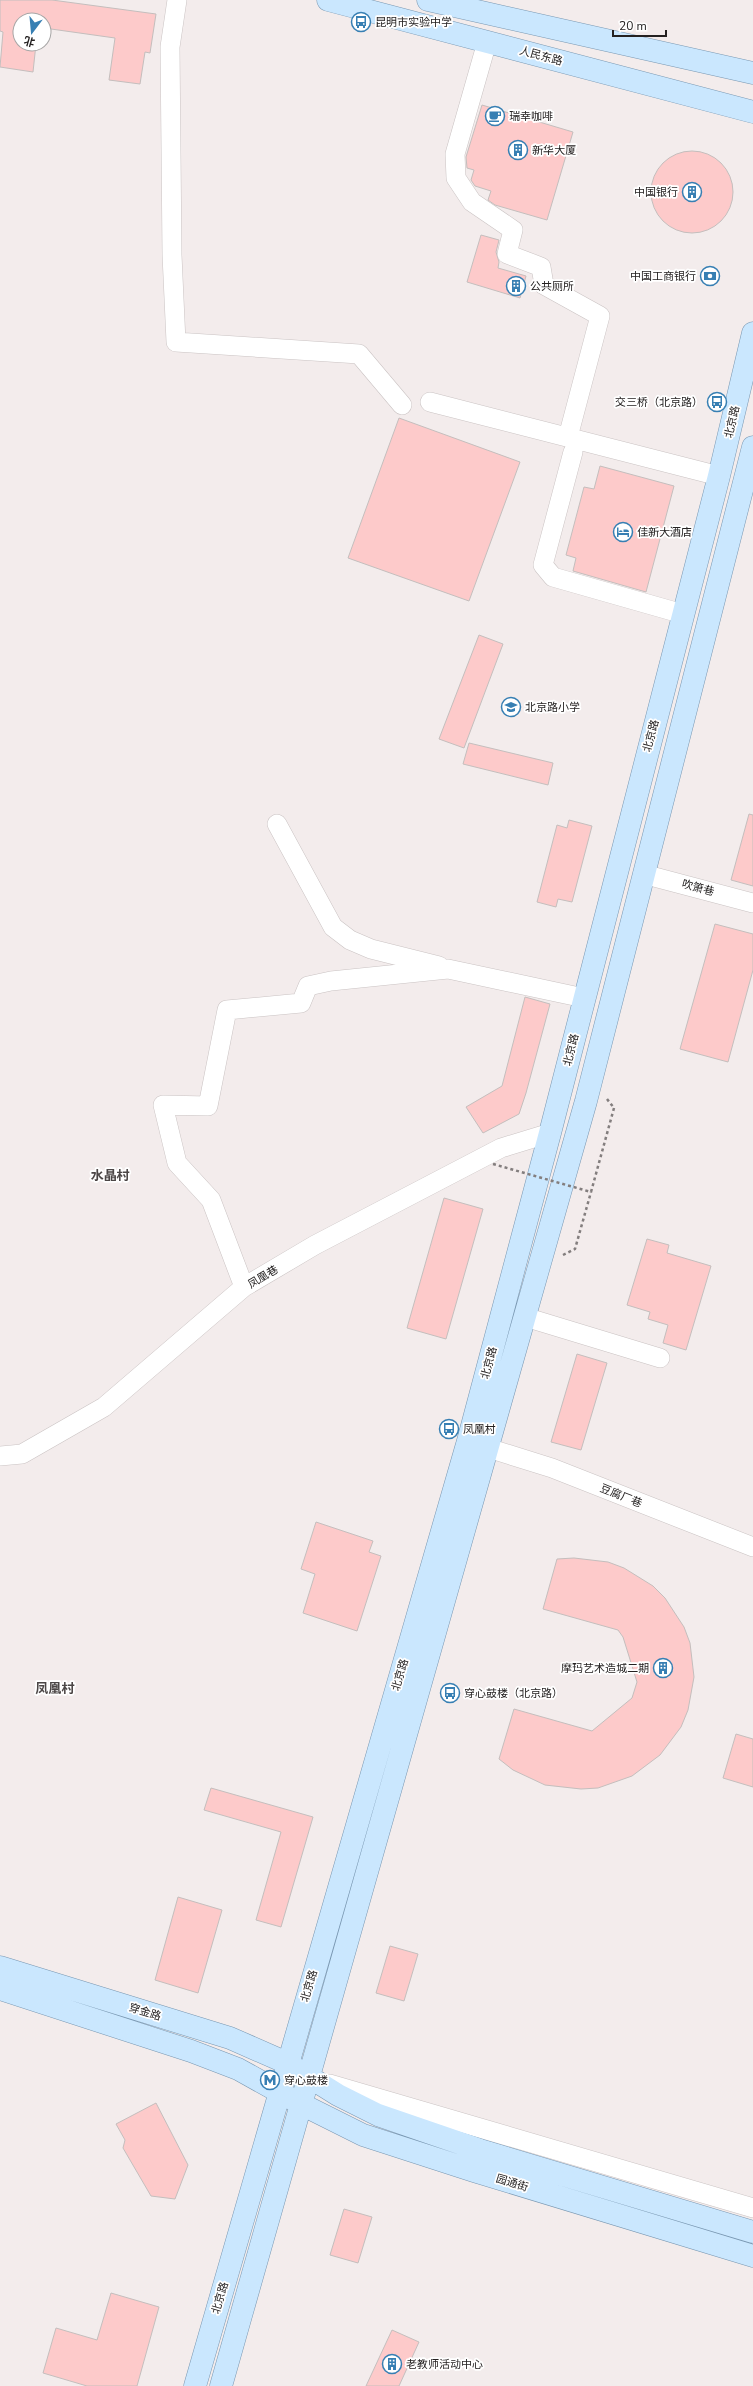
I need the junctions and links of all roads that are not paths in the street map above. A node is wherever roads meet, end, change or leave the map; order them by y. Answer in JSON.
{"nodes":[{"id":1,"x":177,"y":0,"type":"edge"},
{"id":2,"x":328,"y":0,"type":"edge"},
{"id":3,"x":428,"y":0,"type":"edge"},
{"id":4,"x":487,"y":42,"type":"junction"},
{"id":5,"x":753,"y":73,"type":"edge"},
{"id":6,"x":753,"y":112,"type":"edge"},
{"id":7,"x":753,"y":333,"type":"edge"},
{"id":8,"x":430,"y":402,"type":"dead end"},
{"id":9,"x":402,"y":405,"type":"dead end"},
{"id":10,"x":570,"y":444,"type":"junction"},
{"id":11,"x":753,"y":447,"type":"edge"},
{"id":12,"x":719,"y":476,"type":"junction"},
{"id":13,"x":683,"y":614,"type":"junction"},
{"id":14,"x":277,"y":824,"type":"dead end"},
{"id":15,"x":643,"y":874,"type":"junction"},
{"id":16,"x":753,"y":903,"type":"edge"},
{"id":17,"x":448,"y":968,"type":"junction"},
{"id":18,"x":584,"y":998,"type":"junction"},
{"id":19,"x":550,"y":1133,"type":"junction"},
{"id":20,"x":244,"y":1288,"type":"junction"},
{"id":21,"x":525,"y":1317,"type":"junction"},
{"id":22,"x":660,"y":1358,"type":"dead end"},
{"id":23,"x":488,"y":1448,"type":"junction"},
{"id":24,"x":0,"y":1456,"type":"edge"},
{"id":25,"x":753,"y":1547,"type":"edge"},
{"id":26,"x":0,"y":1967,"type":"edge"},
{"id":27,"x":0,"y":1989,"type":"edge"},
{"id":28,"x":287,"y":2063,"type":"junction"},
{"id":29,"x":308,"y":2078,"type":"junction"},
{"id":30,"x":279,"y":2091,"type":"junction"},
{"id":31,"x":301,"y":2104,"type":"junction"},
{"id":32,"x":753,"y":2208,"type":"edge"},
{"id":33,"x":753,"y":2232,"type":"edge"},
{"id":34,"x":753,"y":2256,"type":"edge"},
{"id":35,"x":195,"y":2386,"type":"edge"},
{"id":36,"x":221,"y":2386,"type":"edge"}],
"edges":[{"from":1,"to":9,"type":"street"},
{"from":2,"to":4,"type":"main road","name":"人民东路"},
{"from":3,"to":5,"type":"main road"},
{"from":4,"to":6,"type":"main road","name":"人民东路"},
{"from":4,"to":10,"type":"street"},
{"from":7,"to":12,"type":"main road","name":"北京路"},
{"from":8,"to":10,"type":"street"},
{"from":10,"to":12,"type":"street"},
{"from":10,"to":13,"type":"street"},
{"from":11,"to":15,"type":"main road","name":"北京路"},
{"from":12,"to":13,"type":"main road","name":"北京路"},
{"from":13,"to":18,"type":"main road","name":"北京路"},
{"from":14,"to":17,"type":"street"},
{"from":15,"to":16,"type":"street","name":"吹箫巷"},
{"from":15,"to":21,"type":"main road","name":"北京路"},
{"from":17,"to":18,"type":"street"},
{"from":17,"to":20,"type":"street"},
{"from":18,"to":19,"type":"main road","name":"北京路"},
{"from":19,"to":20,"type":"street","name":"凤凰巷"},
{"from":19,"to":28,"type":"main road","name":"北京路"},
{"from":20,"to":24,"type":"street","name":"凤凰巷"},
{"from":21,"to":22,"type":"street"},
{"from":21,"to":23,"type":"main road","name":"北京路"},
{"from":23,"to":25,"type":"street","name":"豆腐厂巷"},
{"from":23,"to":29,"type":"main road","name":"北京路"},
{"from":26,"to":28,"type":"main road","name":"穿金路"},
{"from":27,"to":30,"type":"main road","name":"穿金路"},
{"from":28,"to":29,"type":"main road","name":"园通街"},
{"from":28,"to":30,"type":"main road","name":"北京路"},
{"from":29,"to":31,"type":"main road","name":"北京路"},
{"from":29,"to":32,"type":"street"},
{"from":29,"to":33,"type":"main road","name":"园通街"},
{"from":30,"to":31,"type":"main road","name":"园通街"},
{"from":30,"to":35,"type":"main road","name":"北京路"},
{"from":31,"to":34,"type":"main road","name":"园通街"},
{"from":31,"to":36,"type":"main road","name":"北京路"}]}
